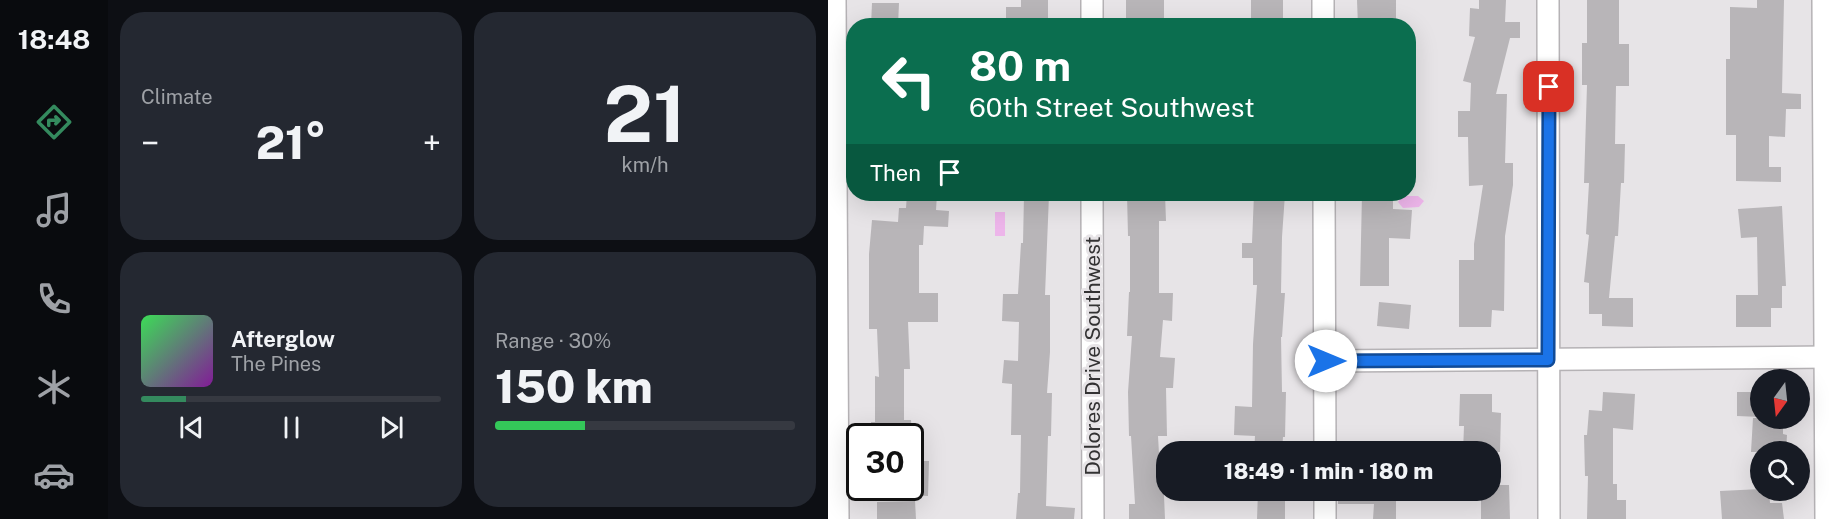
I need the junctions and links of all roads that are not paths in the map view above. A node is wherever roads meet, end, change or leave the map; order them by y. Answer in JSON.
{"nodes":[{"id":1,"x":836,"y":0,"type":"edge"},
{"id":2,"x":1092,"y":0,"type":"edge"},
{"id":3,"x":1323,"y":0,"type":"edge"},
{"id":4,"x":1548,"y":0,"type":"edge"},
{"id":5,"x":1823,"y":0,"type":"edge"},
{"id":6,"x":1092,"y":18,"type":"edge"},
{"id":7,"x":1323,"y":18,"type":"edge"},
{"id":8,"x":1092,"y":201,"type":"edge"},
{"id":9,"x":1324,"y":201,"type":"edge"},
{"id":10,"x":1827,"y":357,"type":"edge"},
{"id":11,"x":1548,"y":360,"type":"junction"},
{"id":12,"x":1326,"y":361,"type":"junction"},
{"id":13,"x":1325,"y":441,"type":"edge"},
{"id":14,"x":1325,"y":501,"type":"edge"},
{"id":15,"x":838,"y":519,"type":"edge"},
{"id":16,"x":1093,"y":519,"type":"edge"},
{"id":17,"x":1325,"y":519,"type":"edge"},
{"id":18,"x":1549,"y":519,"type":"edge"},
{"id":19,"x":1826,"y":519,"type":"edge"}],
"edges":[{"from":1,"to":15,"type":"street"},
{"from":2,"to":6,"type":"street"},
{"from":3,"to":7,"type":"street"},
{"from":4,"to":11,"type":"street"},
{"from":5,"to":10,"type":"street"},
{"from":8,"to":16,"type":"street","name":"Dolores Drive Southwest"},
{"from":9,"to":12,"type":"street"},
{"from":10,"to":11,"type":"street"},
{"from":10,"to":19,"type":"street"},
{"from":11,"to":12,"type":"street"},
{"from":11,"to":18,"type":"street"},
{"from":12,"to":13,"type":"street"},
{"from":14,"to":17,"type":"street"}]}
